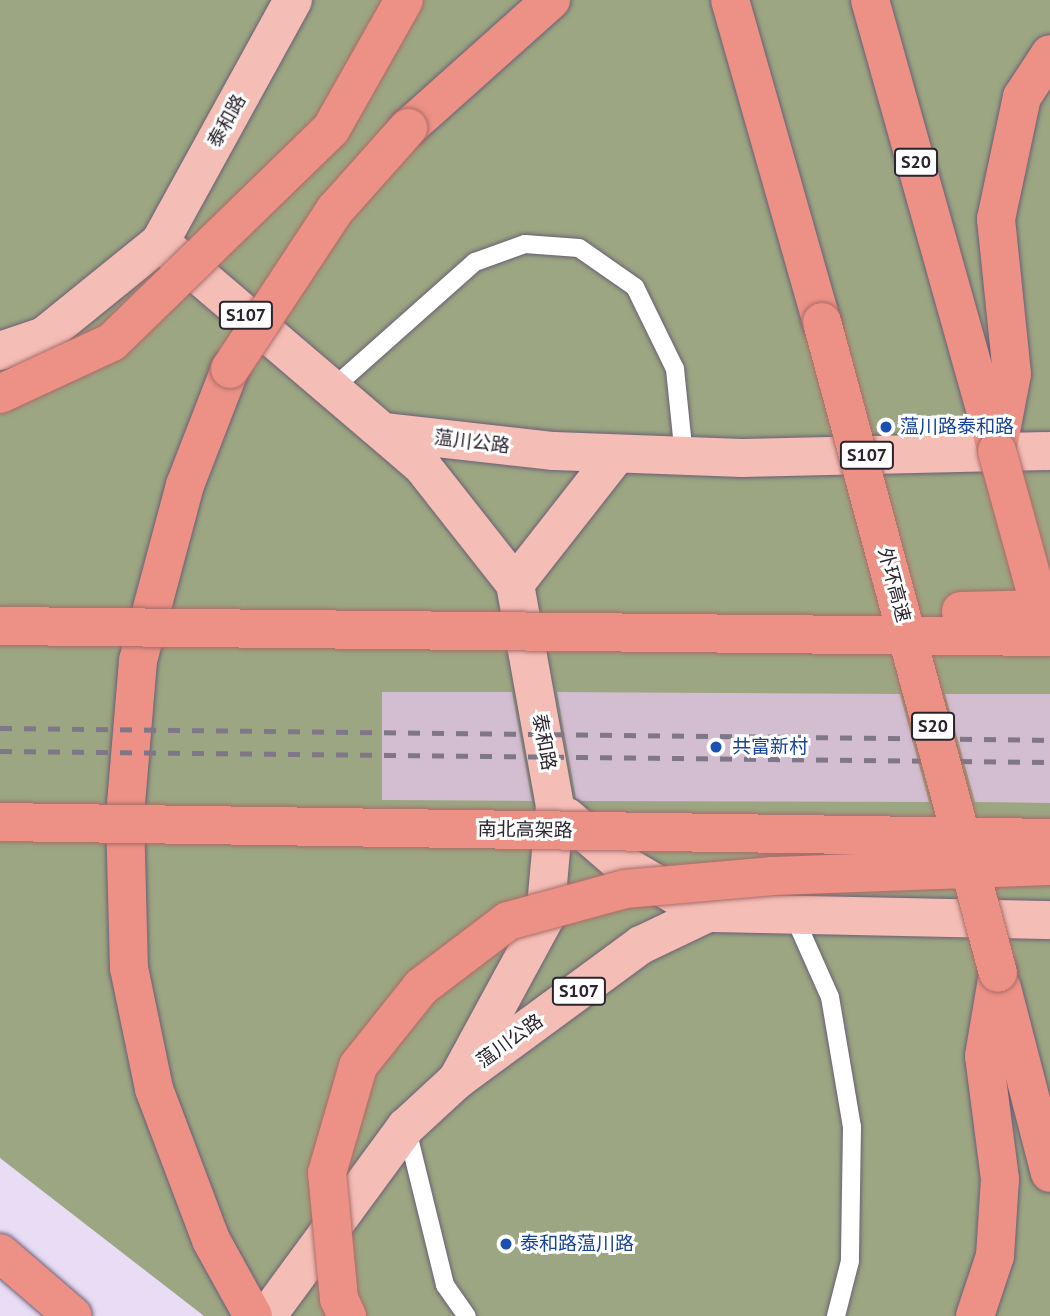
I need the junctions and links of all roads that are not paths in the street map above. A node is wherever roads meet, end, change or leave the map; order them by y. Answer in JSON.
{"nodes":[{"id":1,"x":293,"y":0,"type":"edge"},
{"id":2,"x":404,"y":0,"type":"edge"},
{"id":3,"x":730,"y":0,"type":"edge"},
{"id":4,"x":870,"y":0,"type":"edge"},
{"id":5,"x":544,"y":4,"type":"edge"},
{"id":6,"x":1050,"y":54,"type":"edge"},
{"id":7,"x":160,"y":242,"type":"junction"},
{"id":8,"x":0,"y":351,"type":"edge"},
{"id":9,"x":333,"y":388,"type":"junction"},
{"id":10,"x":0,"y":394,"type":"edge"},
{"id":11,"x":384,"y":432,"type":"junction"},
{"id":12,"x":997,"y":451,"type":"junction"},
{"id":13,"x":1050,"y":451,"type":"edge"},
{"id":14,"x":617,"y":454,"type":"junction"},
{"id":15,"x":684,"y":456,"type":"junction"},
{"id":16,"x":515,"y":583,"type":"junction"},
{"id":17,"x":1050,"y":609,"type":"edge"},
{"id":18,"x":0,"y":626,"type":"edge"},
{"id":19,"x":56,"y":626,"type":"junction"},
{"id":20,"x":1050,"y":637,"type":"edge"},
{"id":21,"x":1050,"y":644,"type":"edge"},
{"id":22,"x":555,"y":806,"type":"junction"},
{"id":23,"x":0,"y":822,"type":"edge"},
{"id":24,"x":1050,"y":838,"type":"edge"},
{"id":25,"x":1050,"y":866,"type":"edge"},
{"id":26,"x":793,"y":913,"type":"junction"},
{"id":27,"x":708,"y":914,"type":"junction"},
{"id":28,"x":1050,"y":920,"type":"edge"},
{"id":29,"x":998,"y":973,"type":"junction"},
{"id":30,"x":457,"y":1080,"type":"junction"},
{"id":31,"x":406,"y":1127,"type":"junction"},
{"id":32,"x":1050,"y":1173,"type":"edge"},
{"id":33,"x":0,"y":1253,"type":"edge"},
{"id":34,"x":73,"y":1316,"type":"edge"},
{"id":35,"x":253,"y":1316,"type":"edge"},
{"id":36,"x":267,"y":1316,"type":"edge"},
{"id":37,"x":346,"y":1316,"type":"edge"},
{"id":38,"x":467,"y":1316,"type":"edge"},
{"id":39,"x":836,"y":1316,"type":"edge"},
{"id":40,"x":975,"y":1316,"type":"edge"}],
"edges":[{"from":1,"to":7,"type":"main road","name":"泰和路"},
{"from":2,"to":10,"type":"highway","bridge":true},
{"from":3,"to":29,"type":"highway","name":"外环高速","number":"S20","bridge":true},
{"from":4,"to":12,"type":"highway","number":"S20"},
{"from":5,"to":35,"type":"highway","bridge":true},
{"from":6,"to":12,"type":"highway"},
{"from":7,"to":8,"type":"main road"},
{"from":7,"to":9,"type":"main road","number":"S107"},
{"from":9,"to":11,"type":"main road","number":"S107"},
{"from":9,"to":15,"type":"lane"},
{"from":11,"to":14,"type":"main road","name":"蕰川公路","number":"S107"},
{"from":11,"to":16,"type":"main road","name":"泰和路"},
{"from":12,"to":21,"type":"highway","number":"S20","bridge":true},
{"from":13,"to":15,"type":"main road","name":"蕰川公路","number":"S107"},
{"from":14,"to":15,"type":"main road","name":"蕰川公路","number":"S107"},
{"from":14,"to":16,"type":"main road"},
{"from":16,"to":22,"type":"main road","name":"泰和路"},
{"from":17,"to":19,"type":"highway","bridge":true},
{"from":18,"to":19,"type":"highway","bridge":true},
{"from":19,"to":20,"type":"highway","bridge":true},
{"from":22,"to":27,"type":"main road"},
{"from":22,"to":30,"type":"main road","name":"泰和路"},
{"from":23,"to":24,"type":"highway","name":"南北高架路","bridge":true},
{"from":25,"to":37,"type":"highway","bridge":true},
{"from":26,"to":27,"type":"main road","name":"蕰川公路","number":"S107"},
{"from":26,"to":28,"type":"main road","name":"蕰川公路","number":"S107"},
{"from":26,"to":39,"type":"lane"},
{"from":27,"to":30,"type":"main road","name":"蕰川公路","number":"S107"},
{"from":29,"to":32,"type":"highway","name":"外环高速","number":"S20"},
{"from":29,"to":40,"type":"highway"},
{"from":30,"to":31,"type":"main road","name":"蕰川公路","number":"S107"},
{"from":31,"to":36,"type":"main road","name":"蕰川公路","number":"S107"},
{"from":31,"to":38,"type":"lane"},
{"from":33,"to":34,"type":"highway"}]}
